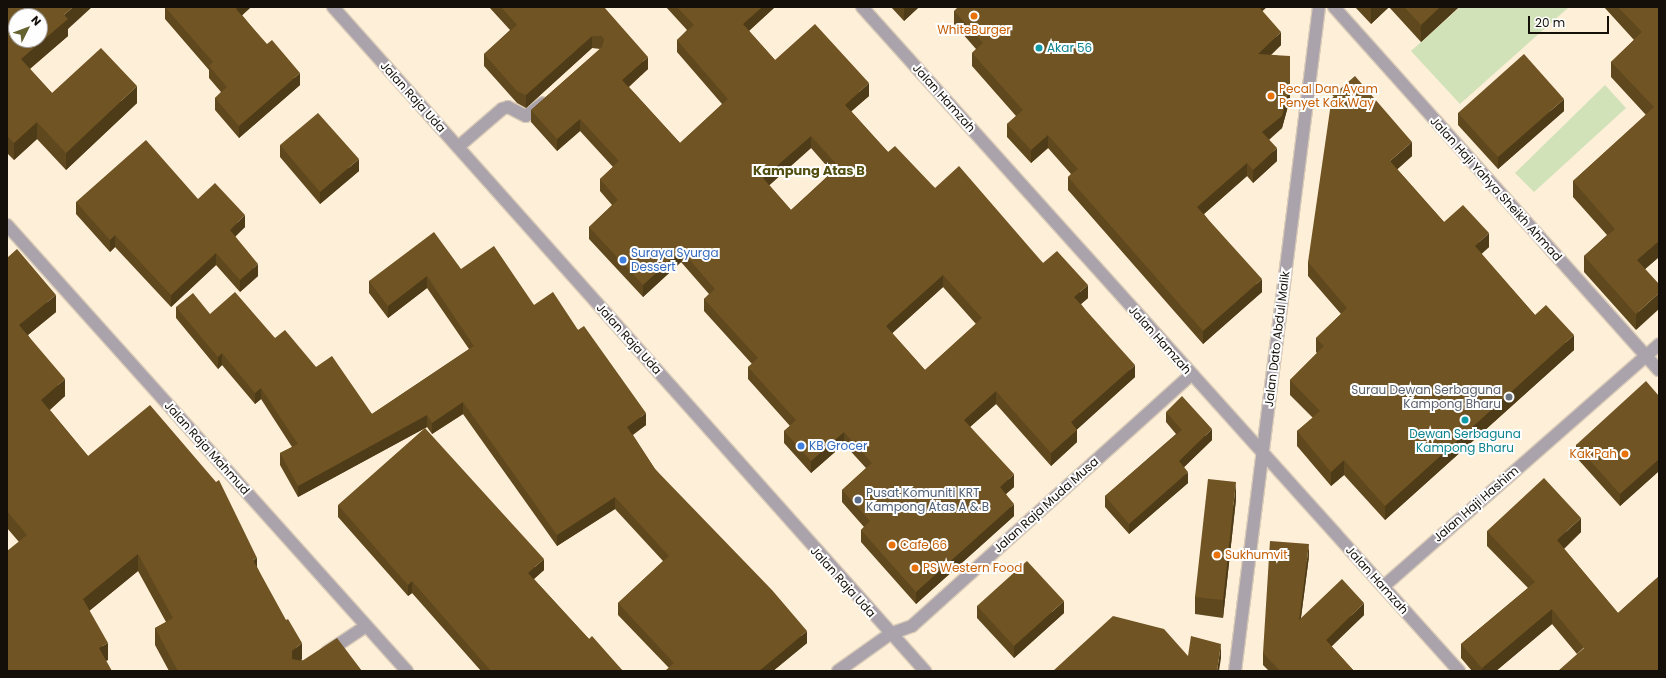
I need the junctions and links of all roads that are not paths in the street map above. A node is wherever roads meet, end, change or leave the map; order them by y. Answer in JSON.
{"nodes":[{"id":1,"x":333,"y":7,"type":"edge"},
{"id":2,"x":862,"y":7,"type":"edge"},
{"id":3,"x":1319,"y":7,"type":"edge"},
{"id":4,"x":1334,"y":7,"type":"edge"},
{"id":5,"x":553,"y":94,"type":"edge"},
{"id":6,"x":458,"y":147,"type":"junction"},
{"id":7,"x":7,"y":225,"type":"edge"},
{"id":8,"x":1659,"y":344,"type":"edge"},
{"id":9,"x":1646,"y":355,"type":"junction"},
{"id":10,"x":1659,"y":370,"type":"edge"},
{"id":11,"x":1191,"y":375,"type":"junction"},
{"id":12,"x":1263,"y":450,"type":"junction"},
{"id":13,"x":1384,"y":586,"type":"junction"},
{"id":14,"x":366,"y":626,"type":"junction"},
{"id":15,"x":890,"y":634,"type":"junction"},
{"id":16,"x":316,"y":659,"type":"edge"},
{"id":17,"x":407,"y":671,"type":"edge"},
{"id":18,"x":838,"y":671,"type":"edge"},
{"id":19,"x":925,"y":671,"type":"edge"},
{"id":20,"x":1235,"y":671,"type":"edge"},
{"id":21,"x":1459,"y":671,"type":"edge"}],
"edges":[{"from":1,"to":6,"type":"street","name":"Jalan Raja Uda"},
{"from":2,"to":11,"type":"street","name":"Jalan Hamzah"},
{"from":3,"to":12,"type":"street","name":"Jalan Dato Abdul Malik"},
{"from":4,"to":9,"type":"street","name":"Jalan Haji Yahya Sheikh Ahmad"},
{"from":5,"to":6,"type":"street"},
{"from":6,"to":15,"type":"street","name":"Jalan Raja Uda"},
{"from":7,"to":14,"type":"street","name":"Jalan Raja Mahmud"},
{"from":8,"to":9,"type":"street","name":"Jalan Haji Hashim"},
{"from":9,"to":10,"type":"street","name":"Jalan Haji Yahya Sheikh Ahmad"},
{"from":9,"to":13,"type":"street","name":"Jalan Haji Hashim"},
{"from":11,"to":12,"type":"street","name":"Jalan Hamzah"},
{"from":11,"to":15,"type":"street","name":"Jalan Raja Muda Musa"},
{"from":12,"to":13,"type":"street","name":"Jalan Hamzah"},
{"from":12,"to":20,"type":"street","name":"Jalan Dato Abdul Malik"},
{"from":13,"to":21,"type":"street","name":"Jalan Hamzah"},
{"from":14,"to":16,"type":"street"},
{"from":14,"to":17,"type":"street","name":"Jalan Raja Mahmud"},
{"from":15,"to":18,"type":"street","name":"Jalan Raja Muda Musa"},
{"from":15,"to":19,"type":"street","name":"Jalan Raja Uda"}]}
